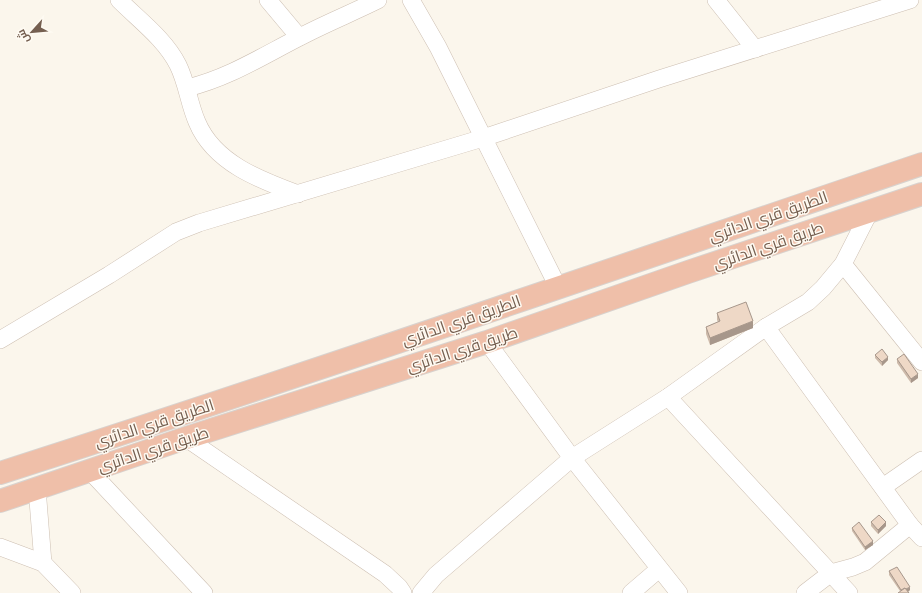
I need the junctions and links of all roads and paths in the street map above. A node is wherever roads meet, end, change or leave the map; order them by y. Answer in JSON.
{"nodes":[{"id":1,"x":119,"y":0,"type":"edge"},
{"id":2,"x":268,"y":0,"type":"edge"},
{"id":3,"x":378,"y":0,"type":"edge"},
{"id":4,"x":411,"y":0,"type":"edge"},
{"id":5,"x":716,"y":0,"type":"edge"},
{"id":6,"x":910,"y":0,"type":"edge"},
{"id":7,"x":299,"y":37,"type":"junction"},
{"id":8,"x":755,"y":49,"type":"junction"},
{"id":9,"x":187,"y":88,"type":"junction"},
{"id":10,"x":483,"y":138,"type":"junction"},
{"id":11,"x":922,"y":164,"type":"edge"},
{"id":12,"x":298,"y":194,"type":"junction"},
{"id":13,"x":922,"y":194,"type":"edge"},
{"id":14,"x":870,"y":211,"type":"junction"},
{"id":15,"x":843,"y":264,"type":"junction"},
{"id":16,"x":558,"y":287,"type":"junction"},
{"id":17,"x":766,"y":327,"type":"junction"},
{"id":18,"x":0,"y":340,"type":"edge"},
{"id":19,"x":487,"y":342,"type":"junction"},
{"id":20,"x":922,"y":362,"type":"edge"},
{"id":21,"x":668,"y":396,"type":"junction"},
{"id":22,"x":186,"y":438,"type":"junction"},
{"id":23,"x":572,"y":458,"type":"junction"},
{"id":24,"x":922,"y":460,"type":"edge"},
{"id":25,"x":89,"y":470,"type":"junction"},
{"id":26,"x":0,"y":473,"type":"edge"},
{"id":27,"x":883,"y":487,"type":"junction"},
{"id":28,"x":37,"y":488,"type":"junction"},
{"id":29,"x":0,"y":501,"type":"edge"},
{"id":30,"x":910,"y":525,"type":"junction"},
{"id":31,"x":922,"y":538,"type":"edge"},
{"id":32,"x":0,"y":547,"type":"edge"},
{"id":33,"x":43,"y":563,"type":"junction"},
{"id":34,"x":659,"y":569,"type":"junction"},
{"id":35,"x":831,"y":573,"type":"junction"},
{"id":36,"x":72,"y":593,"type":"edge"},
{"id":37,"x":204,"y":593,"type":"edge"},
{"id":38,"x":402,"y":593,"type":"edge"},
{"id":39,"x":422,"y":593,"type":"edge"},
{"id":40,"x":631,"y":593,"type":"edge"},
{"id":41,"x":679,"y":593,"type":"edge"},
{"id":42,"x":805,"y":593,"type":"edge"},
{"id":43,"x":849,"y":593,"type":"edge"}],
"edges":[{"from":1,"to":9,"type":"street"},
{"from":2,"to":7,"type":"street"},
{"from":3,"to":7,"type":"street"},
{"from":4,"to":10,"type":"street"},
{"from":5,"to":8,"type":"street"},
{"from":6,"to":8,"type":"street"},
{"from":7,"to":9,"type":"street"},
{"from":8,"to":10,"type":"street"},
{"from":9,"to":12,"type":"street"},
{"from":10,"to":12,"type":"street"},
{"from":10,"to":16,"type":"street"},
{"from":11,"to":16,"type":"highway","name":"الطريق قري الدائري"},
{"from":12,"to":18,"type":"street"},
{"from":13,"to":14,"type":"highway","name":"طريق قري الدائري"},
{"from":14,"to":15,"type":"street"},
{"from":14,"to":19,"type":"highway","name":"طريق قري الدائري"},
{"from":15,"to":17,"type":"street"},
{"from":15,"to":20,"type":"street"},
{"from":16,"to":26,"type":"highway","name":"الطريق قري الدائري"},
{"from":17,"to":21,"type":"street"},
{"from":17,"to":27,"type":"street"},
{"from":19,"to":22,"type":"highway","name":"طريق قري الدائري"},
{"from":19,"to":23,"type":"street"},
{"from":21,"to":23,"type":"street"},
{"from":21,"to":35,"type":"street"},
{"from":22,"to":25,"type":"highway","name":"طريق قري الدائري"},
{"from":22,"to":38,"type":"street"},
{"from":23,"to":34,"type":"street"},
{"from":23,"to":39,"type":"street"},
{"from":24,"to":27,"type":"street"},
{"from":25,"to":28,"type":"highway","name":"طريق قري الدائري"},
{"from":25,"to":37,"type":"street"},
{"from":27,"to":30,"type":"street"},
{"from":28,"to":29,"type":"highway","name":"طريق قري الدائري"},
{"from":28,"to":33,"type":"street"},
{"from":30,"to":31,"type":"street"},
{"from":30,"to":35,"type":"street"},
{"from":32,"to":33,"type":"street"},
{"from":33,"to":36,"type":"street"},
{"from":34,"to":40,"type":"street"},
{"from":34,"to":41,"type":"street"},
{"from":35,"to":42,"type":"street"},
{"from":35,"to":43,"type":"street"}]}
